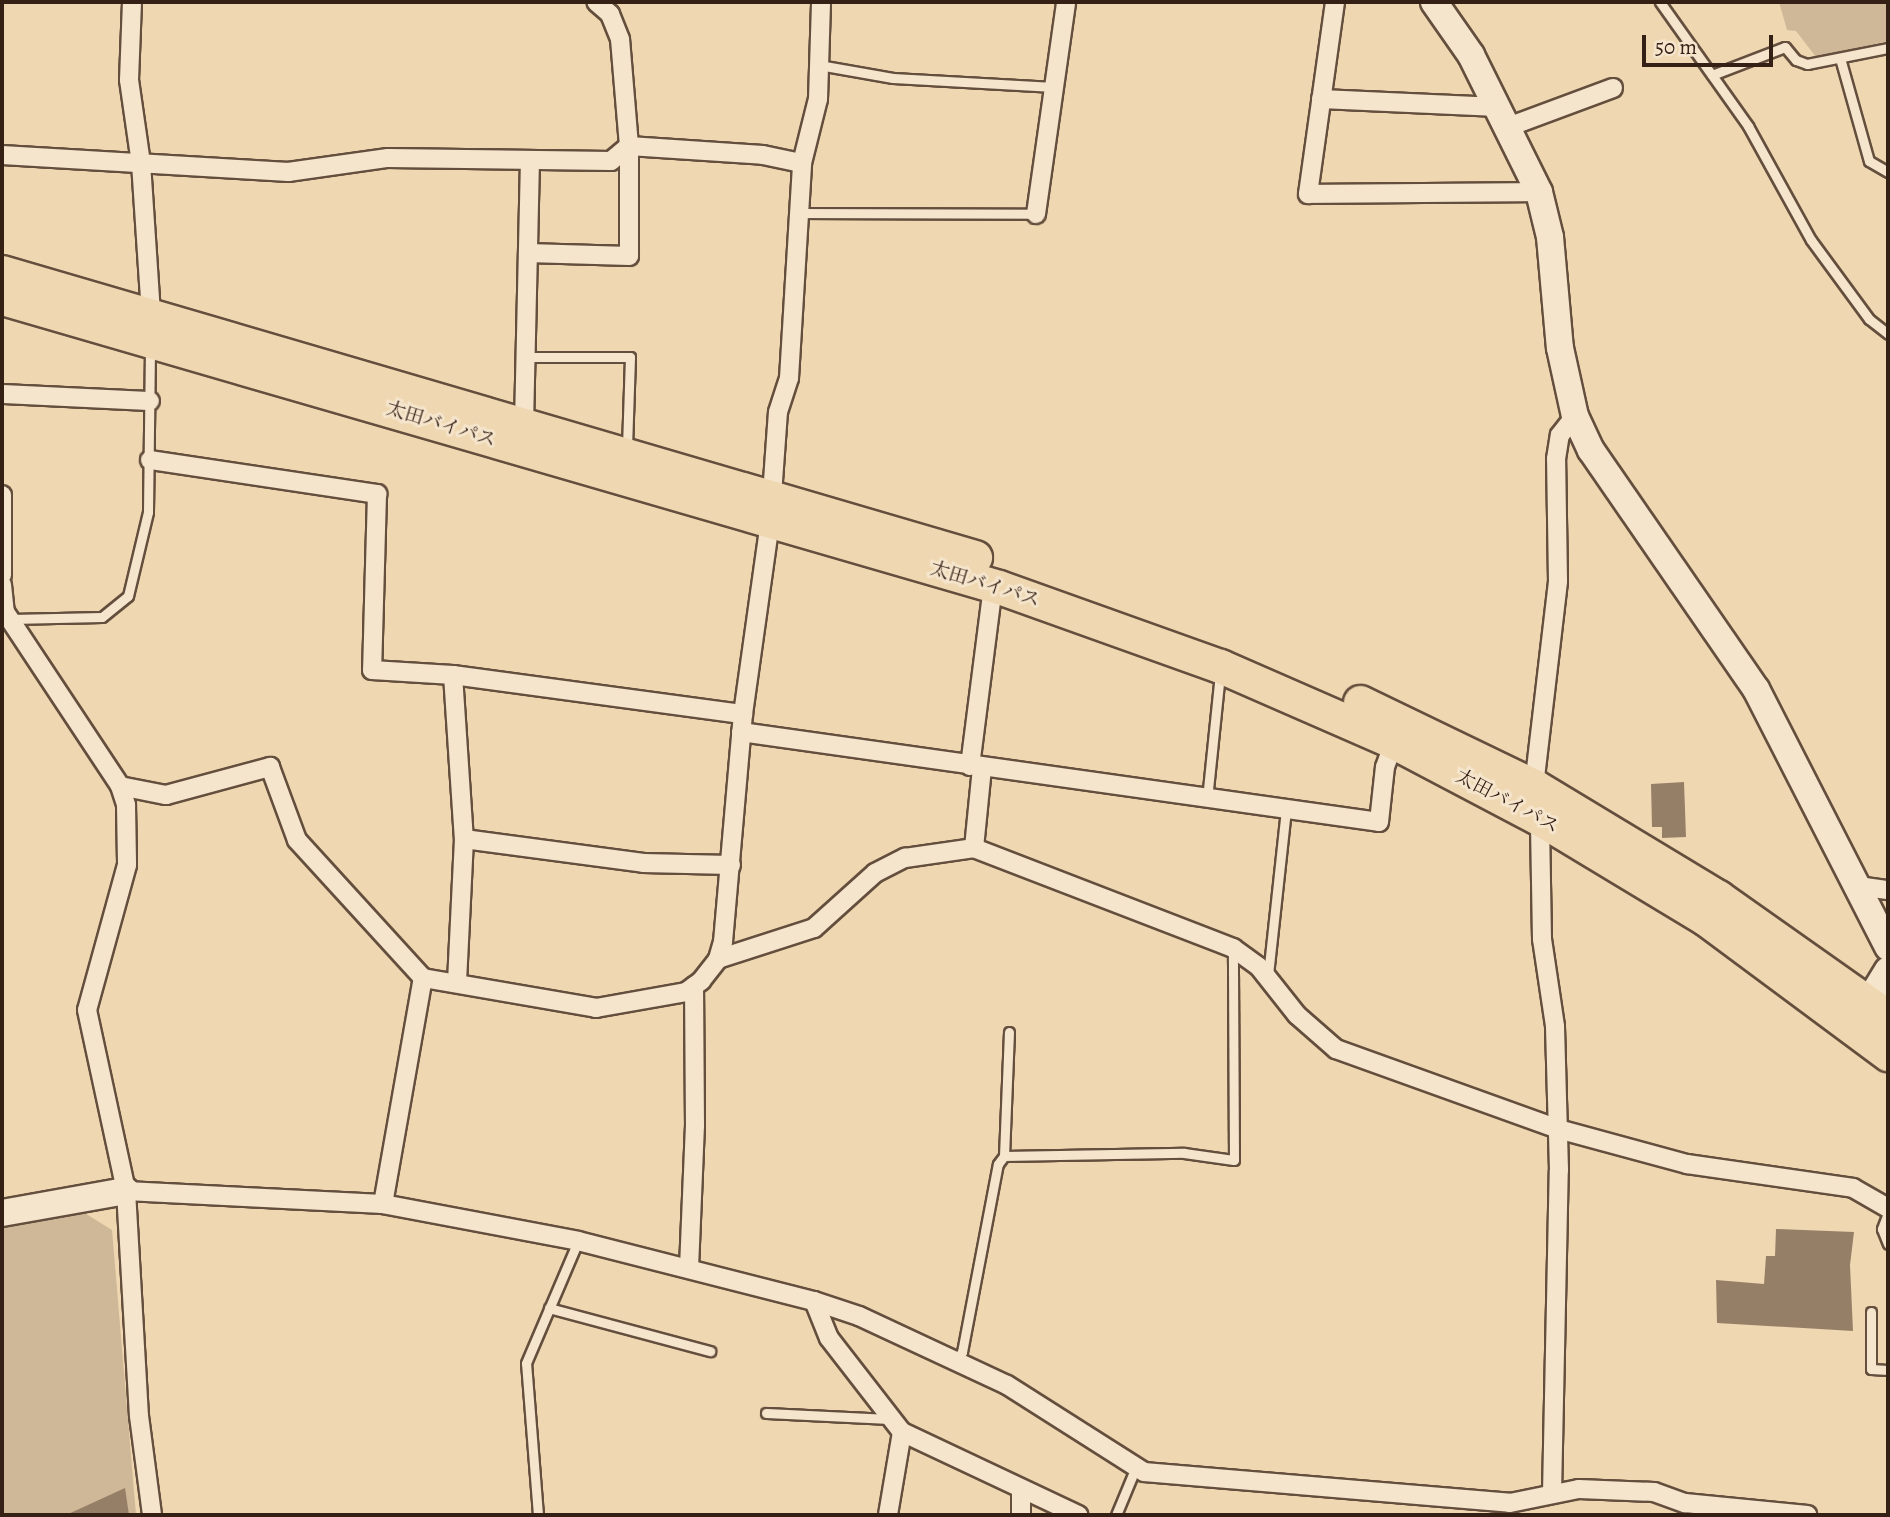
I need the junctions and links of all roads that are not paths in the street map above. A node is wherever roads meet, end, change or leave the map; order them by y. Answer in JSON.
{"nodes":[{"id":1,"x":132,"y":2,"type":"edge"},
{"id":2,"x":596,"y":2,"type":"edge"},
{"id":3,"x":821,"y":2,"type":"edge"},
{"id":4,"x":1066,"y":2,"type":"edge"},
{"id":5,"x":1335,"y":2,"type":"edge"},
{"id":6,"x":1434,"y":2,"type":"edge"},
{"id":7,"x":1660,"y":2,"type":"edge"},
{"id":8,"x":1888,"y":48,"type":"edge"},
{"id":9,"x":1840,"y":58,"type":"junction"},
{"id":10,"x":819,"y":65,"type":"junction"},
{"id":11,"x":1712,"y":75,"type":"junction"},
{"id":12,"x":1054,"y":88,"type":"junction"},
{"id":13,"x":1613,"y":88,"type":"dead end"},
{"id":14,"x":1321,"y":99,"type":"junction"},
{"id":15,"x":1503,"y":117,"type":"junction"},
{"id":16,"x":629,"y":146,"type":"junction"},
{"id":17,"x":2,"y":155,"type":"edge"},
{"id":18,"x":530,"y":161,"type":"junction"},
{"id":19,"x":141,"y":163,"type":"junction"},
{"id":20,"x":802,"y":163,"type":"junction"},
{"id":21,"x":1888,"y":172,"type":"edge"},
{"id":22,"x":1539,"y":192,"type":"junction"},
{"id":23,"x":800,"y":213,"type":"junction"},
{"id":24,"x":1037,"y":214,"type":"joint"},
{"id":25,"x":528,"y":253,"type":"junction"},
{"id":26,"x":2,"y":272,"type":"edge"},
{"id":27,"x":2,"y":298,"type":"edge"},
{"id":28,"x":151,"y":327,"type":"junction"},
{"id":29,"x":1888,"y":334,"type":"edge"},
{"id":30,"x":525,"y":357,"type":"junction"},
{"id":31,"x":2,"y":394,"type":"edge"},
{"id":32,"x":150,"y":401,"type":"junction"},
{"id":33,"x":1575,"y":416,"type":"junction"},
{"id":34,"x":524,"y":424,"type":"junction"},
{"id":35,"x":627,"y":454,"type":"junction"},
{"id":36,"x":150,"y":460,"type":"junction"},
{"id":37,"x":2,"y":495,"type":"edge"},
{"id":38,"x":770,"y":510,"type":"junction"},
{"id":39,"x":2,"y":575,"type":"edge"},
{"id":40,"x":2,"y":584,"type":"edge"},
{"id":41,"x":993,"y":586,"type":"junction"},
{"id":42,"x":5,"y":616,"type":"edge"},
{"id":43,"x":1220,"y":666,"type":"junction"},
{"id":44,"x":453,"y":675,"type":"junction"},
{"id":45,"x":742,"y":723,"type":"junction"},
{"id":46,"x":1394,"y":742,"type":"junction"},
{"id":47,"x":976,"y":767,"type":"junction"},
{"id":48,"x":120,"y":786,"type":"junction"},
{"id":49,"x":1534,"y":786,"type":"junction"},
{"id":50,"x":1207,"y":799,"type":"junction"},
{"id":51,"x":1286,"y":809,"type":"junction"},
{"id":52,"x":1540,"y":819,"type":"junction"},
{"id":53,"x":464,"y":839,"type":"junction"},
{"id":54,"x":974,"y":848,"type":"junction"},
{"id":55,"x":731,"y":865,"type":"junction"},
{"id":56,"x":1858,"y":886,"type":"junction"},
{"id":57,"x":1888,"y":890,"type":"edge"},
{"id":58,"x":1888,"y":947,"type":"edge"},
{"id":59,"x":1233,"y":948,"type":"junction"},
{"id":60,"x":718,"y":959,"type":"junction"},
{"id":61,"x":1888,"y":970,"type":"edge"},
{"id":62,"x":423,"y":978,"type":"junction"},
{"id":63,"x":1268,"y":978,"type":"junction"},
{"id":64,"x":457,"y":983,"type":"junction"},
{"id":65,"x":694,"y":986,"type":"junction"},
{"id":66,"x":1871,"y":1015,"type":"edge"},
{"id":67,"x":1009,"y":1032,"type":"dead end"},
{"id":68,"x":1888,"y":1054,"type":"edge"},
{"id":69,"x":1558,"y":1129,"type":"junction"},
{"id":70,"x":1004,"y":1156,"type":"junction"},
{"id":71,"x":126,"y":1191,"type":"junction"},
{"id":72,"x":383,"y":1204,"type":"junction"},
{"id":73,"x":1888,"y":1210,"type":"edge"},
{"id":74,"x":2,"y":1213,"type":"edge"},
{"id":75,"x":578,"y":1241,"type":"junction"},
{"id":76,"x":1888,"y":1244,"type":"edge"},
{"id":77,"x":689,"y":1268,"type":"junction"},
{"id":78,"x":814,"y":1301,"type":"junction"},
{"id":79,"x":550,"y":1308,"type":"junction"},
{"id":80,"x":1871,"y":1312,"type":"dead end"},
{"id":81,"x":709,"y":1350,"type":"dead end"},
{"id":82,"x":956,"y":1360,"type":"junction"},
{"id":83,"x":1888,"y":1370,"type":"edge"},
{"id":84,"x":766,"y":1413,"type":"dead end"},
{"id":85,"x":897,"y":1426,"type":"junction"},
{"id":86,"x":1136,"y":1467,"type":"junction"},
{"id":87,"x":1021,"y":1489,"type":"junction"},
{"id":88,"x":1552,"y":1494,"type":"junction"},
{"id":89,"x":1510,"y":1509,"type":"edge"},
{"id":90,"x":1685,"y":1509,"type":"edge"},
{"id":91,"x":152,"y":1515,"type":"edge"},
{"id":92,"x":538,"y":1515,"type":"edge"},
{"id":93,"x":888,"y":1515,"type":"edge"},
{"id":94,"x":1021,"y":1515,"type":"edge"},
{"id":95,"x":1078,"y":1515,"type":"edge"},
{"id":96,"x":1116,"y":1515,"type":"edge"},
{"id":97,"x":1807,"y":1515,"type":"edge"}],
"edges":[{"from":1,"to":19,"type":"street"},
{"from":2,"to":16,"type":"street"},
{"from":3,"to":10,"type":"street"},
{"from":4,"to":12,"type":"street"},
{"from":5,"to":14,"type":"street"},
{"from":6,"to":15,"type":"street"},
{"from":7,"to":11,"type":"lane"},
{"from":8,"to":9,"type":"lane"},
{"from":9,"to":11,"type":"lane"},
{"from":9,"to":21,"type":"lane"},
{"from":10,"to":12,"type":"lane"},
{"from":10,"to":20,"type":"street"},
{"from":11,"to":29,"type":"lane"},
{"from":12,"to":24,"type":"street"},
{"from":13,"to":15,"type":"street"},
{"from":14,"to":15,"type":"street"},
{"from":14,"to":22,"type":"street"},
{"from":15,"to":22,"type":"street"},
{"from":16,"to":18,"type":"street"},
{"from":16,"to":20,"type":"street"},
{"from":16,"to":25,"type":"street"},
{"from":17,"to":19,"type":"street"},
{"from":18,"to":19,"type":"street"},
{"from":18,"to":25,"type":"street"},
{"from":19,"to":28,"type":"street"},
{"from":20,"to":23,"type":"street"},
{"from":22,"to":33,"type":"street"},
{"from":23,"to":24,"type":"lane"},
{"from":23,"to":38,"type":"street"},
{"from":25,"to":30,"type":"street"},
{"from":26,"to":28,"type":"highway","name":"太田バイパス"},
{"from":27,"to":28,"type":"highway","name":"太田バイパス"},
{"from":28,"to":32,"type":"lane"},
{"from":28,"to":34,"type":"highway","name":"太田バイパス"},
{"from":28,"to":38,"type":"highway","name":"太田バイパス"},
{"from":30,"to":34,"type":"street"},
{"from":30,"to":35,"type":"lane"},
{"from":31,"to":32,"type":"street"},
{"from":32,"to":36,"type":"lane"},
{"from":33,"to":49,"type":"street"},
{"from":33,"to":56,"type":"street"},
{"from":34,"to":35,"type":"highway","name":"太田バイパス"},
{"from":35,"to":38,"type":"highway","name":"太田バイパス"},
{"from":36,"to":42,"type":"lane"},
{"from":36,"to":44,"type":"street"},
{"from":37,"to":39,"type":"street"},
{"from":38,"to":41,"type":"highway","name":"太田バイパス"},
{"from":38,"to":45,"type":"street"},
{"from":38,"to":49,"type":"highway","name":"太田バイパス"},
{"from":40,"to":42,"type":"street"},
{"from":41,"to":43,"type":"highway","name":"太田バイパス"},
{"from":41,"to":47,"type":"street"},
{"from":42,"to":48,"type":"street"},
{"from":43,"to":46,"type":"highway","name":"太田バイパス"},
{"from":43,"to":50,"type":"lane"},
{"from":44,"to":45,"type":"street"},
{"from":44,"to":53,"type":"street"},
{"from":45,"to":47,"type":"street"},
{"from":45,"to":55,"type":"street"},
{"from":46,"to":51,"type":"street"},
{"from":46,"to":52,"type":"highway","name":"太田バイパス"},
{"from":47,"to":50,"type":"street"},
{"from":47,"to":54,"type":"street"},
{"from":48,"to":62,"type":"street"},
{"from":48,"to":71,"type":"street"},
{"from":49,"to":52,"type":"street"},
{"from":49,"to":66,"type":"highway","name":"太田バイパス"},
{"from":50,"to":51,"type":"street"},
{"from":51,"to":63,"type":"lane"},
{"from":52,"to":66,"type":"highway","name":"太田バイパス"},
{"from":52,"to":69,"type":"street"},
{"from":53,"to":55,"type":"street"},
{"from":53,"to":64,"type":"street"},
{"from":54,"to":59,"type":"street"},
{"from":54,"to":60,"type":"street"},
{"from":55,"to":60,"type":"street"},
{"from":56,"to":57,"type":"street"},
{"from":56,"to":58,"type":"street"},
{"from":59,"to":63,"type":"street"},
{"from":59,"to":70,"type":"lane"},
{"from":60,"to":65,"type":"street"},
{"from":61,"to":66,"type":"street"},
{"from":62,"to":64,"type":"street"},
{"from":62,"to":72,"type":"street"},
{"from":63,"to":69,"type":"street"},
{"from":64,"to":65,"type":"street"},
{"from":65,"to":77,"type":"street"},
{"from":66,"to":68,"type":"highway","name":"太田バイパス"},
{"from":67,"to":70,"type":"lane"},
{"from":69,"to":73,"type":"street"},
{"from":69,"to":88,"type":"street"},
{"from":70,"to":82,"type":"lane"},
{"from":71,"to":72,"type":"street"},
{"from":71,"to":74,"type":"street"},
{"from":71,"to":91,"type":"street"},
{"from":72,"to":75,"type":"street"},
{"from":73,"to":76,"type":"lane"},
{"from":75,"to":77,"type":"street"},
{"from":75,"to":79,"type":"lane"},
{"from":77,"to":78,"type":"street"},
{"from":78,"to":82,"type":"street"},
{"from":78,"to":85,"type":"street"},
{"from":79,"to":81,"type":"lane"},
{"from":79,"to":92,"type":"lane"},
{"from":80,"to":83,"type":"lane"},
{"from":82,"to":86,"type":"street"},
{"from":84,"to":85,"type":"lane"},
{"from":85,"to":87,"type":"street"},
{"from":85,"to":93,"type":"street"},
{"from":86,"to":89,"type":"street"},
{"from":86,"to":96,"type":"lane"},
{"from":87,"to":94,"type":"street"},
{"from":87,"to":95,"type":"street"},
{"from":88,"to":89,"type":"street"},
{"from":88,"to":90,"type":"street"},
{"from":90,"to":97,"type":"street"}]}
